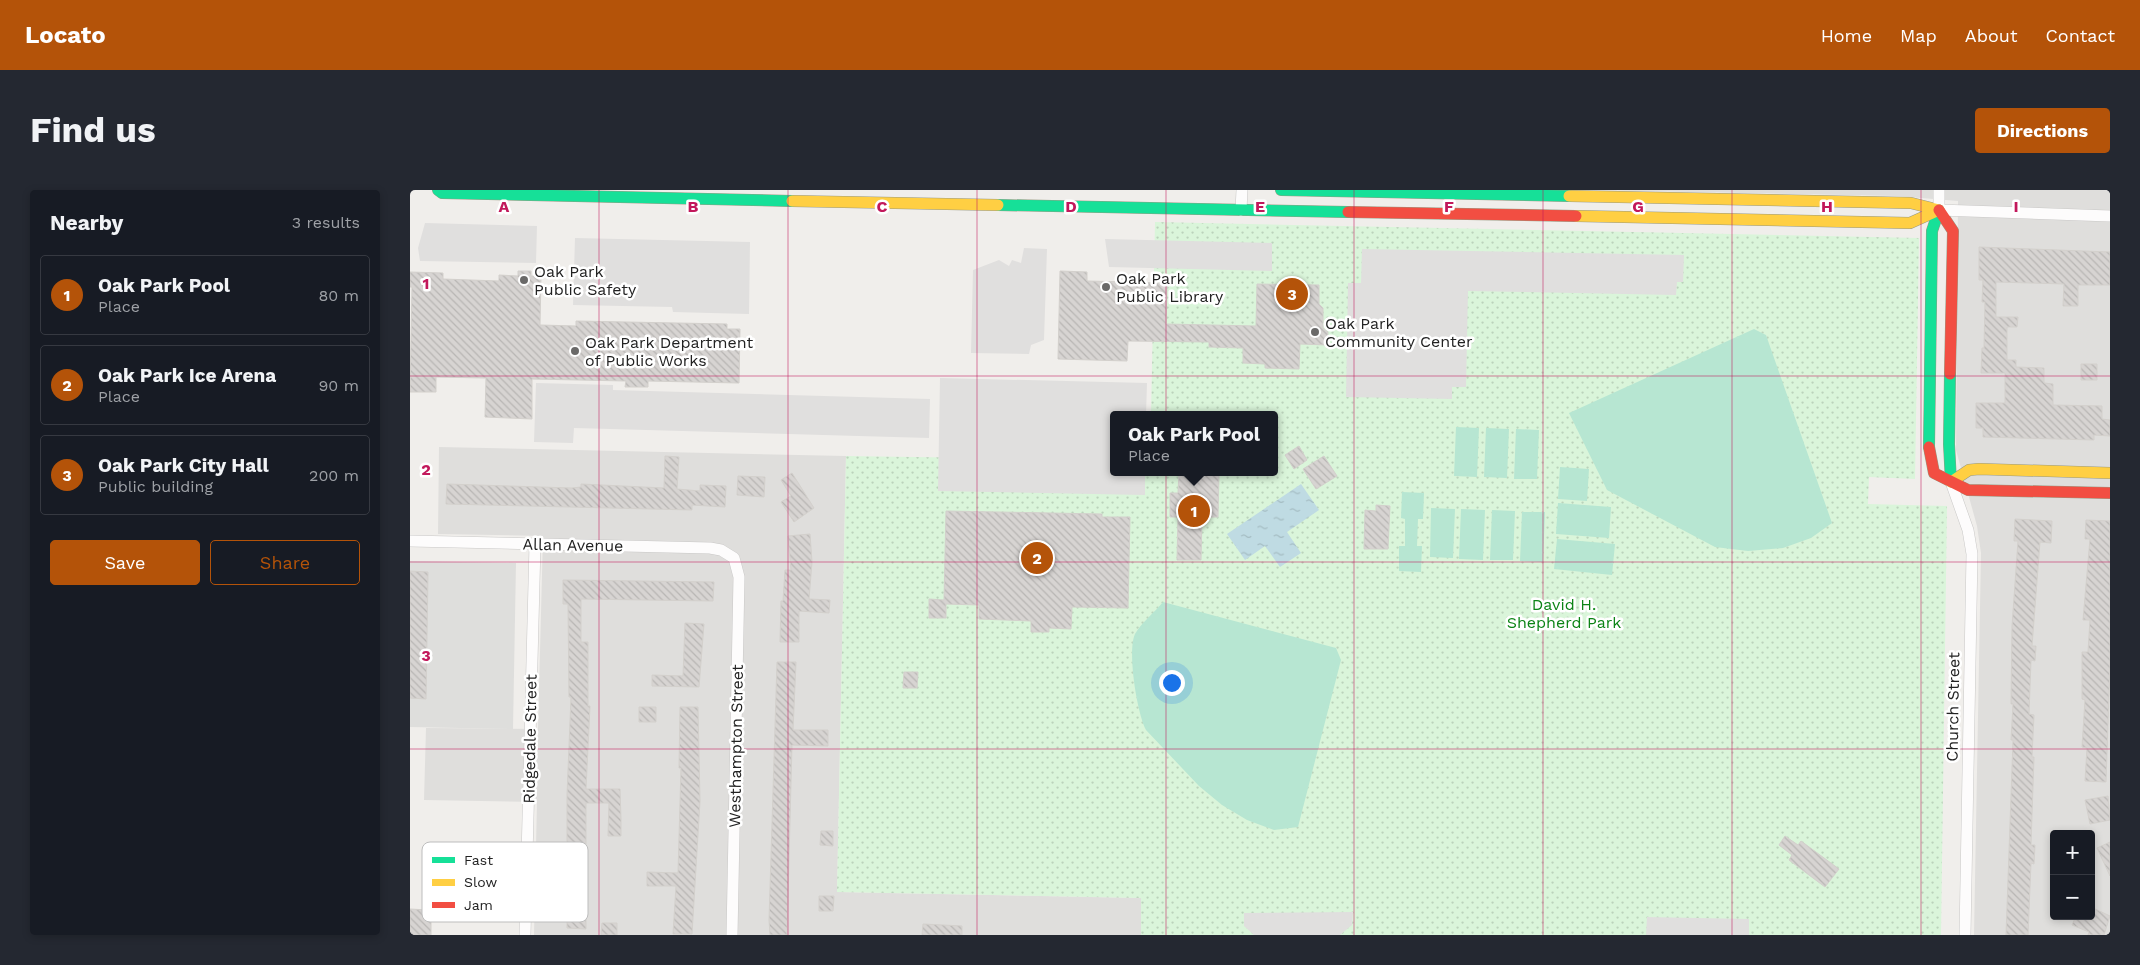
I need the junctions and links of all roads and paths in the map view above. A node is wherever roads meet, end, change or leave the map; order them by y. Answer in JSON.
{"nodes":[{"id":1,"x":438,"y":190,"type":"edge"},
{"id":2,"x":1242,"y":190,"type":"edge"},
{"id":3,"x":1281,"y":190,"type":"edge"},
{"id":4,"x":1939,"y":190,"type":"edge"},
{"id":5,"x":1312,"y":191,"type":"edge"},
{"id":6,"x":1416,"y":191,"type":"edge"},
{"id":7,"x":1590,"y":193,"type":"edge"},
{"id":8,"x":1765,"y":195,"type":"edge"},
{"id":9,"x":1241,"y":210,"type":"junction"},
{"id":10,"x":1939,"y":210,"type":"junction"},
{"id":11,"x":1312,"y":212,"type":"junction"},
{"id":12,"x":1416,"y":213,"type":"junction"},
{"id":13,"x":1590,"y":216,"type":"junction"},
{"id":14,"x":2110,"y":216,"type":"edge"},
{"id":15,"x":1764,"y":220,"type":"junction"},
{"id":16,"x":1951,"y":305,"type":"junction"},
{"id":17,"x":1931,"y":306,"type":"junction"},
{"id":18,"x":1930,"y":384,"type":"junction"},
{"id":19,"x":1951,"y":385,"type":"junction"},
{"id":20,"x":2110,"y":473,"type":"edge"},
{"id":21,"x":1951,"y":482,"type":"junction"},
{"id":22,"x":2110,"y":493,"type":"edge"},
{"id":23,"x":410,"y":542,"type":"edge"},
{"id":24,"x":536,"y":544,"type":"junction"},
{"id":25,"x":734,"y":558,"type":"joint"},
{"id":26,"x":528,"y":842,"type":"edge"},
{"id":27,"x":526,"y":922,"type":"edge"},
{"id":28,"x":526,"y":935,"type":"edge"},
{"id":29,"x":732,"y":935,"type":"edge"},
{"id":30,"x":1965,"y":935,"type":"edge"}],
"edges":[{"from":1,"to":9,"type":"street"},
{"from":2,"to":9,"type":"street"},
{"from":3,"to":5,"type":"street"},
{"from":4,"to":10,"type":"street"},
{"from":5,"to":6,"type":"street"},
{"from":5,"to":11,"type":"street"},
{"from":6,"to":7,"type":"street"},
{"from":6,"to":12,"type":"street"},
{"from":7,"to":8,"type":"street"},
{"from":7,"to":13,"type":"street"},
{"from":8,"to":10,"type":"street"},
{"from":8,"to":15,"type":"street"},
{"from":9,"to":11,"type":"street"},
{"from":10,"to":14,"type":"street"},
{"from":10,"to":15,"type":"street"},
{"from":10,"to":16,"type":"street","name":"Church Street"},
{"from":10,"to":17,"type":"street"},
{"from":11,"to":12,"type":"street"},
{"from":12,"to":13,"type":"street"},
{"from":13,"to":15,"type":"street"},
{"from":16,"to":17,"type":"street"},
{"from":16,"to":19,"type":"street","name":"Church Street"},
{"from":17,"to":18,"type":"street"},
{"from":18,"to":19,"type":"street"},
{"from":18,"to":21,"type":"street"},
{"from":19,"to":21,"type":"street","name":"Church Street"},
{"from":20,"to":21,"type":"street"},
{"from":21,"to":22,"type":"street"},
{"from":21,"to":30,"type":"street","name":"Church Street"},
{"from":23,"to":24,"type":"street","name":"Allan Avenue"},
{"from":24,"to":25,"type":"street","name":"Allan Avenue"},
{"from":24,"to":26,"type":"street","name":"Ridgedale Street"},
{"from":25,"to":29,"type":"street","name":"Westhampton Street"},
{"from":27,"to":28,"type":"street","name":"Ridgedale Street"}]}
